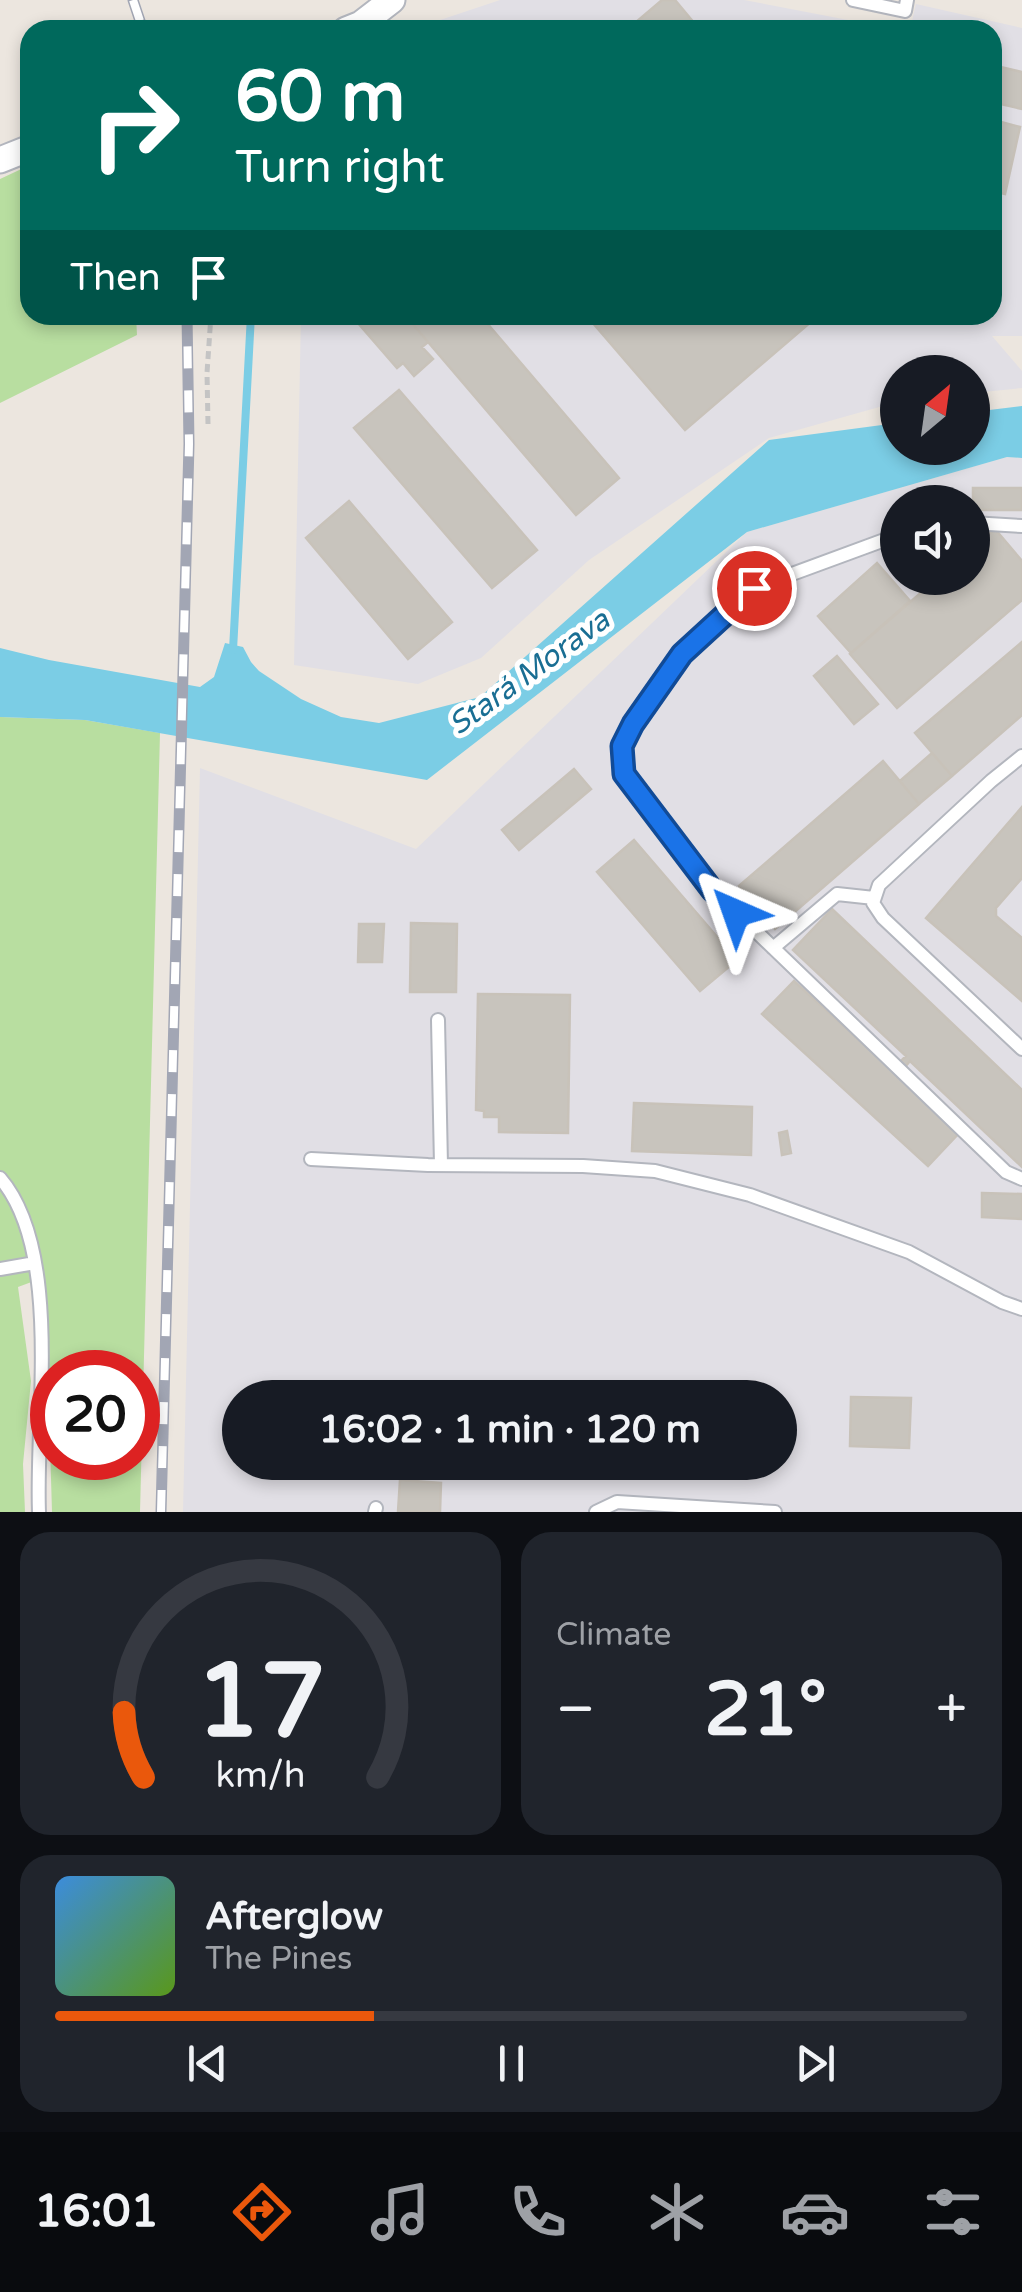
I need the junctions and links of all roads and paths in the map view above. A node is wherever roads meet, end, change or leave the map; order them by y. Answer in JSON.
{"nodes":[{"id":1,"x":392,"y":0,"type":"edge"},
{"id":2,"x":853,"y":0,"type":"edge"},
{"id":3,"x":907,"y":0,"type":"edge"},
{"id":4,"x":366,"y":20,"type":"edge"},
{"id":5,"x":210,"y":325,"type":"edge"},
{"id":6,"x":208,"y":424,"type":"dead end"},
{"id":7,"x":990,"y":524,"type":"edge"},
{"id":8,"x":1022,"y":526,"type":"edge"},
{"id":9,"x":880,"y":542,"type":"edge"},
{"id":10,"x":1022,"y":756,"type":"edge"},
{"id":11,"x":874,"y":898,"type":"junction"},
{"id":12,"x":772,"y":948,"type":"junction"},
{"id":13,"x":438,"y":1020,"type":"dead end"},
{"id":14,"x":1022,"y":1049,"type":"edge"},
{"id":15,"x":311,"y":1159,"type":"dead end"},
{"id":16,"x":440,"y":1164,"type":"junction"},
{"id":17,"x":0,"y":1178,"type":"edge"},
{"id":18,"x":1022,"y":1179,"type":"edge"},
{"id":19,"x":34,"y":1263,"type":"junction"},
{"id":20,"x":0,"y":1269,"type":"edge"},
{"id":21,"x":1022,"y":1309,"type":"edge"},
{"id":22,"x":40,"y":1512,"type":"edge"},
{"id":23,"x":596,"y":1512,"type":"edge"},
{"id":24,"x":775,"y":1512,"type":"edge"}],
"edges":[{"from":1,"to":4,"type":"street"},
{"from":2,"to":3,"type":"lane"},
{"from":5,"to":6,"type":"path"},
{"from":7,"to":8,"type":"lane"},
{"from":9,"to":12,"type":"lane"},
{"from":10,"to":11,"type":"lane"},
{"from":11,"to":12,"type":"lane"},
{"from":11,"to":14,"type":"lane"},
{"from":12,"to":18,"type":"lane"},
{"from":13,"to":16,"type":"lane"},
{"from":15,"to":16,"type":"lane"},
{"from":16,"to":21,"type":"lane"},
{"from":17,"to":19,"type":"lane"},
{"from":19,"to":20,"type":"lane"},
{"from":19,"to":22,"type":"lane"},
{"from":23,"to":24,"type":"lane"}]}
